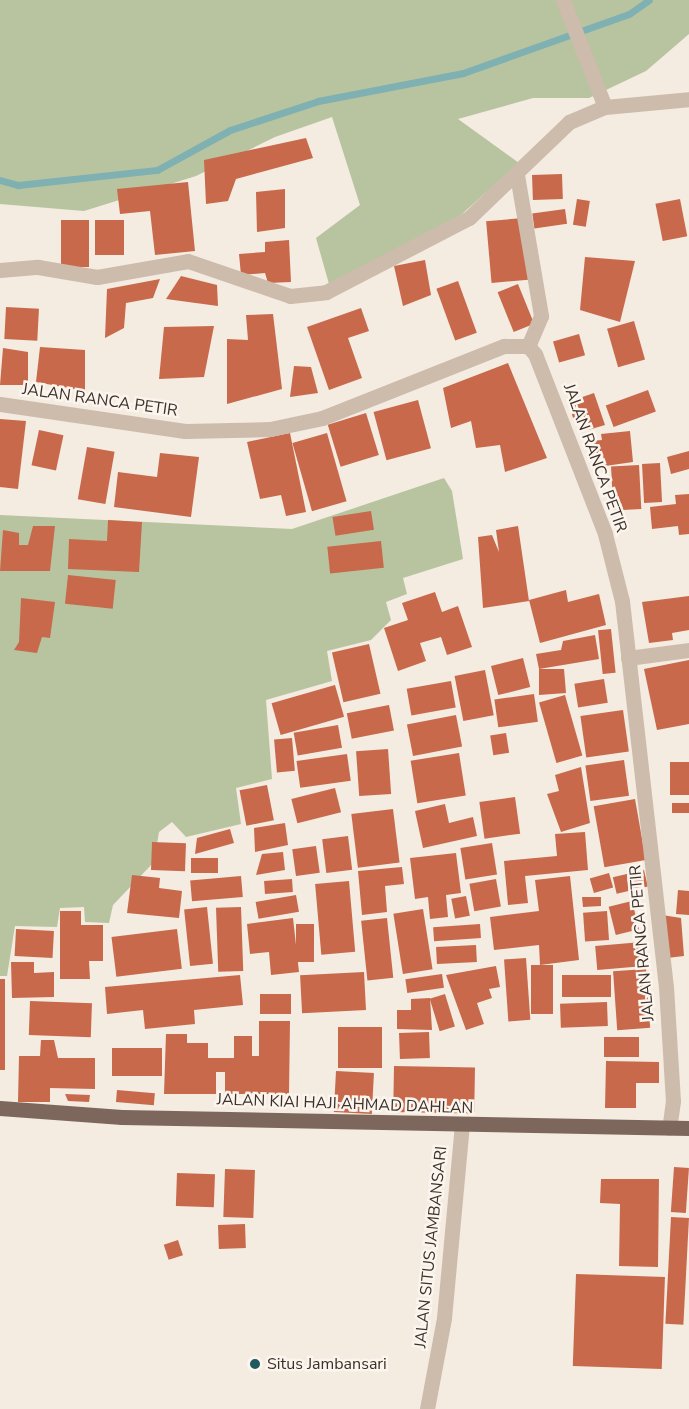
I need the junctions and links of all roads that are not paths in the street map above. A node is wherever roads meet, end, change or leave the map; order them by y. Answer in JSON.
{"nodes":[{"id":1,"x":563,"y":0,"type":"edge"},
{"id":2,"x":689,"y":99,"type":"edge"},
{"id":3,"x":605,"y":107,"type":"junction"},
{"id":4,"x":517,"y":175,"type":"junction"},
{"id":5,"x":0,"y":270,"type":"edge"},
{"id":6,"x":528,"y":346,"type":"junction"},
{"id":7,"x":0,"y":404,"type":"edge"},
{"id":8,"x":689,"y":650,"type":"edge"},
{"id":9,"x":628,"y":658,"type":"junction"},
{"id":10,"x":0,"y":1108,"type":"edge"},
{"id":11,"x":462,"y":1125,"type":"junction"},
{"id":12,"x":669,"y":1128,"type":"junction"},
{"id":13,"x":689,"y":1128,"type":"edge"},
{"id":14,"x":427,"y":1409,"type":"edge"}],
"edges":[{"from":1,"to":3,"type":"street"},
{"from":2,"to":3,"type":"street"},
{"from":3,"to":4,"type":"street"},
{"from":4,"to":5,"type":"street"},
{"from":4,"to":6,"type":"street"},
{"from":6,"to":7,"type":"street","name":"JALAN RANCA PETIR"},
{"from":6,"to":9,"type":"street","name":"JALAN RANCA PETIR"},
{"from":8,"to":9,"type":"street"},
{"from":9,"to":12,"type":"street","name":"JALAN RANCA PETIR"},
{"from":10,"to":11,"type":"main road","name":"JALAN KIAI HAJI AHMAD DAHLAN"},
{"from":11,"to":12,"type":"main road","name":"JALAN KIAI HAJI AHMAD DAHLAN"},
{"from":11,"to":14,"type":"street","name":"JALAN SITUS JAMBANSARI"},
{"from":12,"to":13,"type":"main road","name":"JALAN KIAI HAJI AHMAD DAHLAN"}]}
